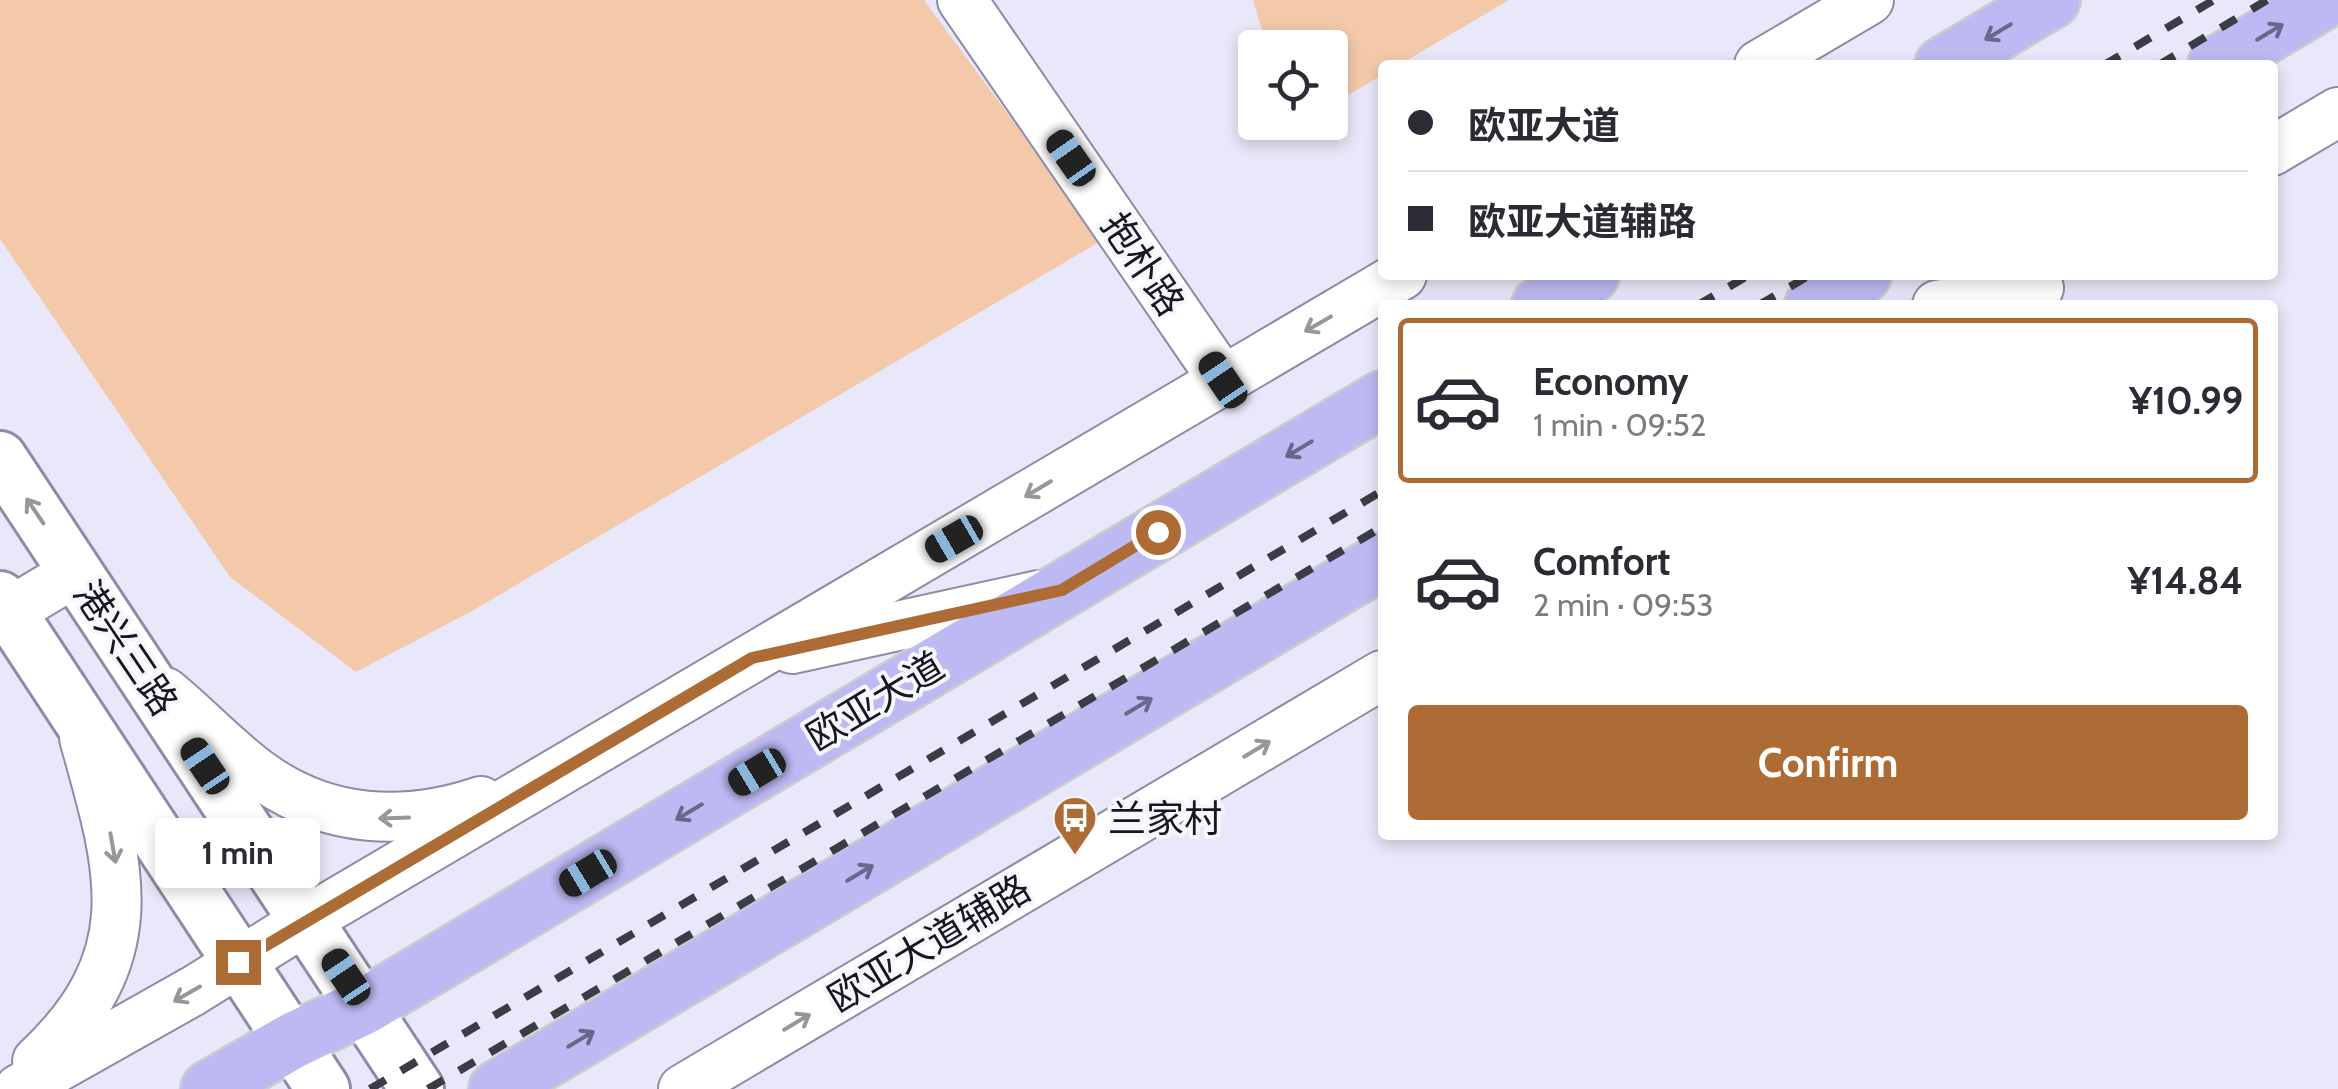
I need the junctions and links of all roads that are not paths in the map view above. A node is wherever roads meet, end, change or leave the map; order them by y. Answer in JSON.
{"nodes":[{"id":1,"x":962,"y":0,"type":"edge"},
{"id":2,"x":1869,"y":0,"type":"edge"},
{"id":3,"x":2052,"y":0,"type":"edge"},
{"id":4,"x":2325,"y":0,"type":"edge"},
{"id":5,"x":1772,"y":60,"type":"edge"},
{"id":6,"x":1951,"y":60,"type":"edge"},
{"id":7,"x":2224,"y":60,"type":"edge"},
{"id":8,"x":2338,"y":112,"type":"edge"},
{"id":9,"x":2278,"y":147,"type":"edge"},
{"id":10,"x":1393,"y":280,"type":"edge"},
{"id":11,"x":1582,"y":280,"type":"edge"},
{"id":12,"x":1855,"y":280,"type":"edge"},
{"id":13,"x":2036,"y":289,"type":"edge"},
{"id":14,"x":1548,"y":300,"type":"edge"},
{"id":15,"x":1821,"y":300,"type":"edge"},
{"id":16,"x":1969,"y":300,"type":"edge"},
{"id":17,"x":1223,"y":380,"type":"junction"},
{"id":18,"x":1378,"y":401,"type":"edge"},
{"id":19,"x":0,"y":458,"type":"edge"},
{"id":20,"x":1378,"y":564,"type":"edge"},
{"id":21,"x":76,"y":572,"type":"junction"},
{"id":22,"x":1062,"y":590,"type":"junction"},
{"id":23,"x":5,"y":605,"type":"edge"},
{"id":24,"x":752,"y":658,"type":"junction"},
{"id":25,"x":144,"y":674,"type":"junction"},
{"id":26,"x":1378,"y":677,"type":"edge"},
{"id":27,"x":79,"y":720,"type":"junction"},
{"id":28,"x":555,"y":776,"type":"junction"},
{"id":29,"x":307,"y":920,"type":"junction"},
{"id":30,"x":238,"y":962,"type":"junction"},
{"id":31,"x":364,"y":1006,"type":"junction"},
{"id":32,"x":292,"y":1041,"type":"junction"},
{"id":33,"x":747,"y":1052,"type":"junction"},
{"id":34,"x":8,"y":1089,"type":"edge"},
{"id":35,"x":19,"y":1089,"type":"edge"},
{"id":36,"x":209,"y":1089,"type":"edge"},
{"id":37,"x":323,"y":1089,"type":"edge"},
{"id":38,"x":416,"y":1089,"type":"edge"},
{"id":39,"x":497,"y":1089,"type":"edge"},
{"id":40,"x":682,"y":1089,"type":"edge"},
{"id":41,"x":707,"y":1089,"type":"edge"}],
"edges":[{"from":1,"to":17,"type":"street","name":"抱朴路"},
{"from":2,"to":5,"type":"street"},
{"from":3,"to":6,"type":"main road","one_way":true},
{"from":7,"to":4,"type":"main road","one_way":true},
{"from":8,"to":9,"type":"street"},
{"from":10,"to":17,"type":"street","one_way":true},
{"from":11,"to":14,"type":"main road"},
{"from":12,"to":15,"type":"main road"},
{"from":13,"to":16,"type":"street"},
{"from":17,"to":24,"type":"street","one_way":true},
{"from":18,"to":22,"type":"main road","name":"欧亚大道","one_way":true},
{"from":21,"to":19,"type":"main road","name":"港兴三路","one_way":true},
{"from":39,"to":20,"type":"main road","one_way":true},
{"from":21,"to":23,"type":"street"},
{"from":21,"to":25,"type":"main road","name":"港兴三路"},
{"from":22,"to":24,"type":"street"},
{"from":22,"to":31,"type":"main road","name":"欧亚大道","one_way":true},
{"from":23,"to":27,"type":"main road","name":"港兴三路"},
{"from":24,"to":28,"type":"street"},
{"from":28,"to":25,"type":"street","one_way":true},
{"from":25,"to":29,"type":"main road","name":"港兴三路"},
{"from":33,"to":26,"type":"street","name":"欧亚大道辅路","one_way":true},
{"from":27,"to":30,"type":"main road","name":"港兴三路"},
{"from":27,"to":34,"type":"street","one_way":true},
{"from":28,"to":29,"type":"street"},
{"from":29,"to":30,"type":"street"},
{"from":29,"to":31,"type":"main road","name":"港兴三路"},
{"from":30,"to":32,"type":"main road","name":"港兴三路"},
{"from":30,"to":35,"type":"street","one_way":true},
{"from":31,"to":32,"type":"main road","name":"欧亚大道"},
{"from":31,"to":38,"type":"main road","name":"港兴三路"},
{"from":32,"to":36,"type":"main road","name":"欧亚大道"},
{"from":32,"to":37,"type":"main road","name":"港兴三路"},
{"from":33,"to":40,"type":"street","name":"欧亚大道辅路"},
{"from":33,"to":41,"type":"street"}]}
